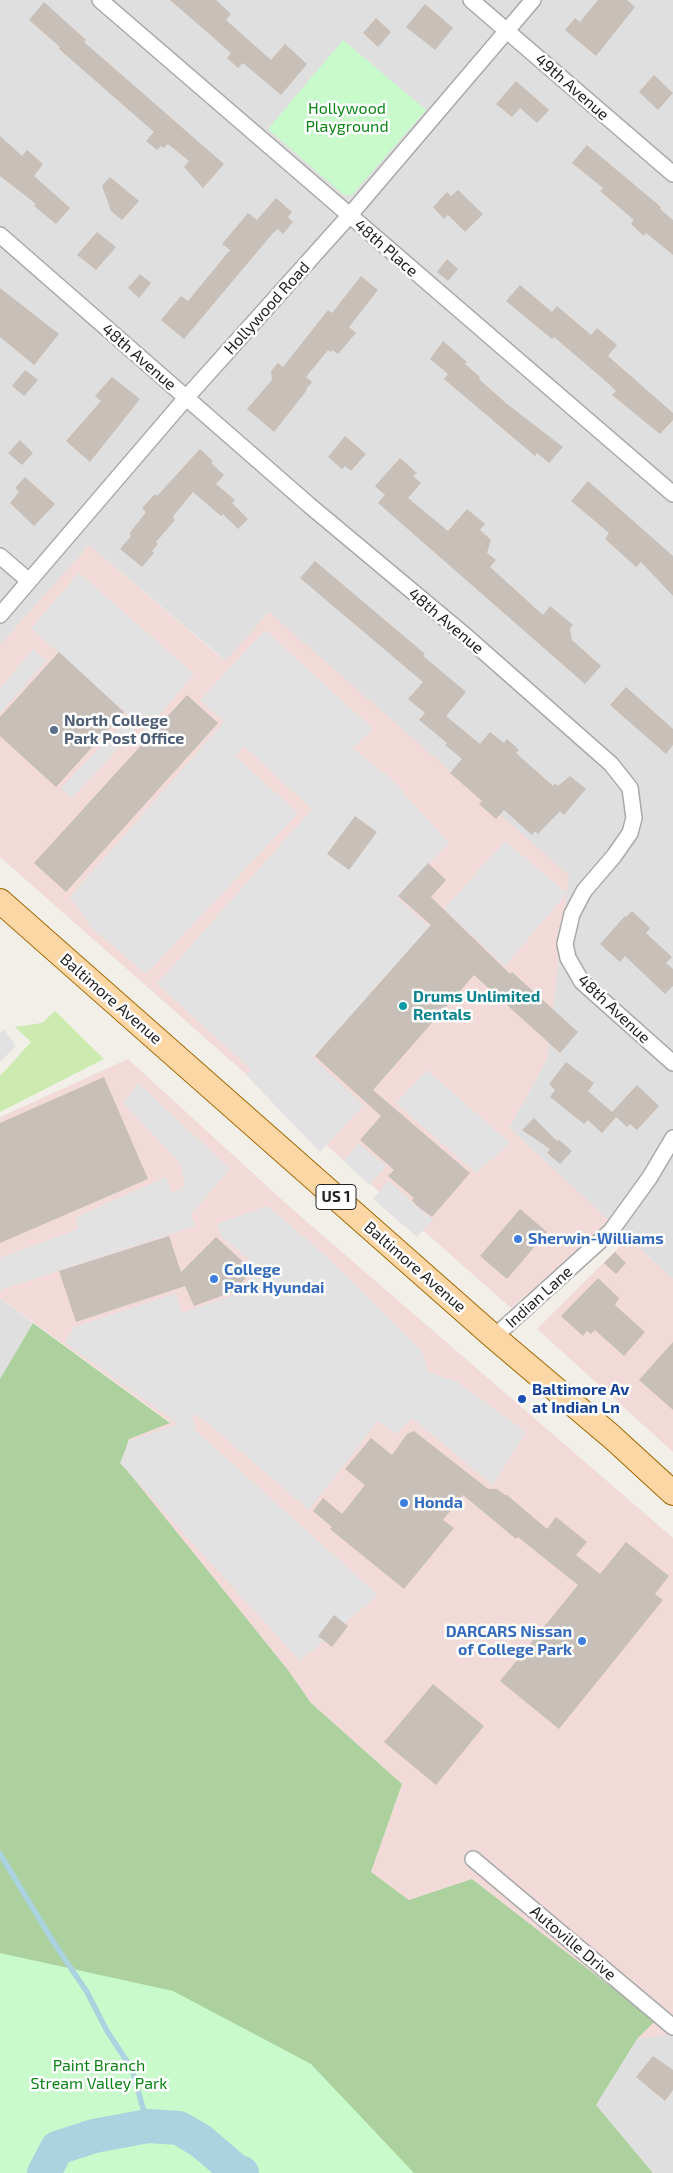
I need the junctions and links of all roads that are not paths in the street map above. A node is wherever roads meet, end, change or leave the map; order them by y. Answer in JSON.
{"nodes":[{"id":1,"x":100,"y":0,"type":"edge"},
{"id":2,"x":471,"y":0,"type":"edge"},
{"id":3,"x":533,"y":0,"type":"edge"},
{"id":4,"x":506,"y":30,"type":"junction"},
{"id":5,"x":673,"y":174,"type":"edge"},
{"id":6,"x":349,"y":216,"type":"junction"},
{"id":7,"x":0,"y":235,"type":"edge"},
{"id":8,"x":186,"y":398,"type":"junction"},
{"id":9,"x":673,"y":494,"type":"edge"},
{"id":10,"x":0,"y":556,"type":"edge"},
{"id":11,"x":28,"y":581,"type":"junction"},
{"id":12,"x":0,"y":615,"type":"edge"},
{"id":13,"x":0,"y":901,"type":"edge"},
{"id":14,"x":673,"y":1062,"type":"edge"},
{"id":15,"x":673,"y":1138,"type":"edge"},
{"id":16,"x":494,"y":1338,"type":"junction"},
{"id":17,"x":672,"y":1491,"type":"edge"},
{"id":18,"x":473,"y":1859,"type":"dead end"},
{"id":19,"x":673,"y":2027,"type":"edge"}],
"edges":[{"from":1,"to":6,"type":"street","name":"48th Place"},
{"from":2,"to":4,"type":"street","name":"49th Avenue"},
{"from":3,"to":4,"type":"street","name":"Hollywood Road"},
{"from":4,"to":5,"type":"street","name":"49th Avenue"},
{"from":4,"to":6,"type":"street","name":"Hollywood Road"},
{"from":6,"to":8,"type":"street","name":"Hollywood Road"},
{"from":6,"to":9,"type":"street","name":"48th Place"},
{"from":7,"to":8,"type":"street","name":"48th Avenue"},
{"from":8,"to":11,"type":"street","name":"Hollywood Road"},
{"from":8,"to":14,"type":"street","name":"48th Avenue"},
{"from":10,"to":11,"type":"street"},
{"from":11,"to":12,"type":"street","name":"Hollywood Road"},
{"from":13,"to":16,"type":"main road","name":"Baltimore Avenue","number":"US 1"},
{"from":15,"to":16,"type":"street","name":"Indian Lane"},
{"from":16,"to":17,"type":"main road","name":"Baltimore Avenue","number":"US 1"},
{"from":18,"to":19,"type":"street","name":"Autoville Drive"}]}
